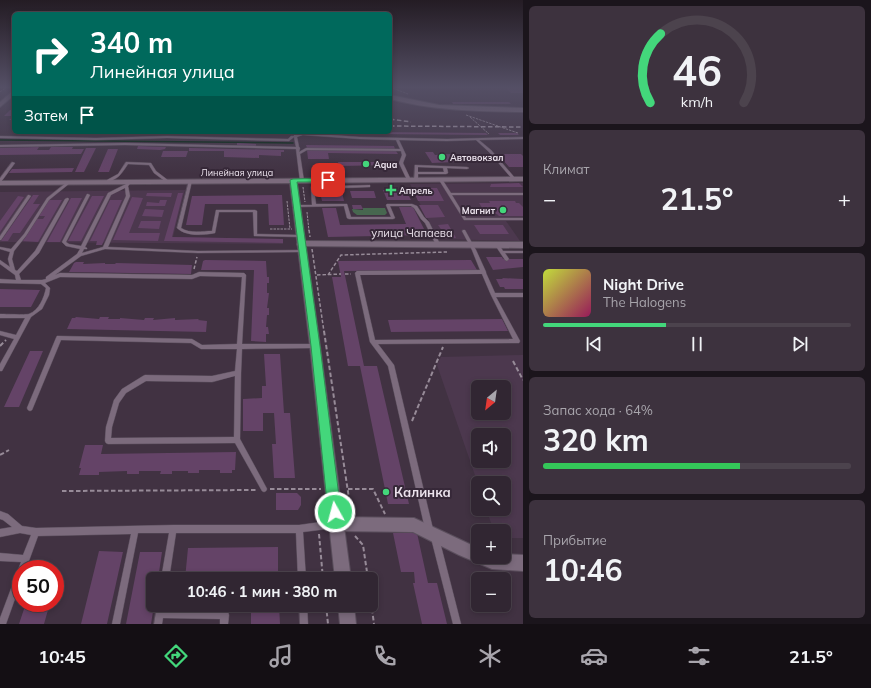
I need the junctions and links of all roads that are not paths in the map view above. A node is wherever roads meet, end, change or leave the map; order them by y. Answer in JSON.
{"nodes":[{"id":1,"x":294,"y":135,"type":"edge"},
{"id":2,"x":248,"y":136,"type":"dead end"},
{"id":3,"x":0,"y":137,"type":"edge"},
{"id":4,"x":523,"y":138,"type":"edge"},
{"id":5,"x":397,"y":139,"type":"junction"},
{"id":6,"x":476,"y":139,"type":"junction"},
{"id":7,"x":0,"y":146,"type":"edge"},
{"id":8,"x":298,"y":148,"type":"junction"},
{"id":9,"x":402,"y":150,"type":"junction"},
{"id":10,"x":298,"y":154,"type":"junction"},
{"id":11,"x":13,"y":163,"type":"dead end"},
{"id":12,"x":445,"y":168,"type":"junction"},
{"id":13,"x":467,"y":168,"type":"dead end"},
{"id":14,"x":414,"y":178,"type":"junction"},
{"id":15,"x":514,"y":179,"type":"junction"},
{"id":16,"x":523,"y":179,"type":"edge"},
{"id":17,"x":441,"y":180,"type":"junction"},
{"id":18,"x":108,"y":181,"type":"junction"},
{"id":19,"x":167,"y":181,"type":"junction"},
{"id":20,"x":190,"y":181,"type":"junction"},
{"id":21,"x":0,"y":182,"type":"edge"},
{"id":22,"x":68,"y":183,"type":"junction"},
{"id":23,"x":299,"y":183,"type":"junction"},
{"id":24,"x":342,"y":183,"type":"junction"},
{"id":25,"x":129,"y":184,"type":"junction"},
{"id":26,"x":369,"y":186,"type":"dead end"},
{"id":27,"x":451,"y":194,"type":"junction"},
{"id":28,"x":523,"y":194,"type":"edge"},
{"id":29,"x":88,"y":195,"type":"dead end"},
{"id":30,"x":29,"y":196,"type":"dead end"},
{"id":31,"x":67,"y":199,"type":"dead end"},
{"id":32,"x":296,"y":204,"type":"junction"},
{"id":33,"x":314,"y":206,"type":"junction"},
{"id":34,"x":523,"y":219,"type":"edge"},
{"id":35,"x":464,"y":231,"type":"dead end"},
{"id":36,"x":0,"y":239,"type":"edge"},
{"id":37,"x":301,"y":239,"type":"junction"},
{"id":38,"x":438,"y":244,"type":"junction"},
{"id":39,"x":472,"y":245,"type":"junction"},
{"id":40,"x":523,"y":245,"type":"edge"},
{"id":41,"x":83,"y":247,"type":"junction"},
{"id":42,"x":0,"y":248,"type":"edge"},
{"id":43,"x":105,"y":248,"type":"junction"},
{"id":44,"x":499,"y":249,"type":"junction"},
{"id":45,"x":12,"y":251,"type":"junction"},
{"id":46,"x":92,"y":251,"type":"junction"},
{"id":47,"x":523,"y":252,"type":"edge"},
{"id":48,"x":79,"y":255,"type":"junction"},
{"id":49,"x":507,"y":259,"type":"dead end"},
{"id":50,"x":0,"y":262,"type":"edge"},
{"id":51,"x":15,"y":272,"type":"junction"},
{"id":52,"x":484,"y":272,"type":"junction"},
{"id":53,"x":0,"y":281,"type":"edge"},
{"id":54,"x":19,"y":281,"type":"junction"},
{"id":55,"x":42,"y":282,"type":"junction"},
{"id":56,"x":493,"y":295,"type":"junction"},
{"id":57,"x":523,"y":295,"type":"edge"},
{"id":58,"x":0,"y":316,"type":"edge"},
{"id":59,"x":30,"y":316,"type":"junction"},
{"id":60,"x":0,"y":333,"type":"edge"},
{"id":61,"x":17,"y":338,"type":"junction"},
{"id":62,"x":373,"y":342,"type":"junction"},
{"id":63,"x":315,"y":346,"type":"junction"},
{"id":64,"x":240,"y":348,"type":"junction"},
{"id":65,"x":0,"y":369,"type":"edge"},
{"id":66,"x":238,"y":373,"type":"junction"},
{"id":67,"x":30,"y":408,"type":"dead end"},
{"id":68,"x":237,"y":440,"type":"junction"},
{"id":69,"x":264,"y":489,"type":"road end"},
{"id":70,"x":0,"y":515,"type":"edge"},
{"id":71,"x":336,"y":524,"type":"junction"},
{"id":72,"x":20,"y":529,"type":"junction"},
{"id":73,"x":173,"y":529,"type":"junction"},
{"id":74,"x":299,"y":529,"type":"junction"},
{"id":75,"x":136,"y":530,"type":"junction"},
{"id":76,"x":36,"y":532,"type":"junction"},
{"id":77,"x":0,"y":533,"type":"edge"},
{"id":78,"x":432,"y":533,"type":"junction"},
{"id":79,"x":471,"y":553,"type":"edge"},
{"id":80,"x":0,"y":557,"type":"edge"},
{"id":81,"x":26,"y":558,"type":"joint"},
{"id":82,"x":511,"y":562,"type":"edge"},
{"id":83,"x":523,"y":563,"type":"edge"},
{"id":84,"x":166,"y":572,"type":"edge"},
{"id":85,"x":302,"y":572,"type":"edge"},
{"id":86,"x":342,"y":572,"type":"edge"},
{"id":87,"x":12,"y":596,"type":"edge"},
{"id":88,"x":303,"y":612,"type":"edge"},
{"id":89,"x":347,"y":612,"type":"edge"},
{"id":90,"x":160,"y":614,"type":"joint"},
{"id":91,"x":2,"y":624,"type":"edge"},
{"id":92,"x":116,"y":624,"type":"edge"},
{"id":93,"x":158,"y":624,"type":"edge"},
{"id":94,"x":224,"y":624,"type":"edge"},
{"id":95,"x":304,"y":624,"type":"edge"},
{"id":96,"x":348,"y":624,"type":"edge"},
{"id":97,"x":457,"y":624,"type":"edge"}],
"edges":[{"from":1,"to":2,"type":"lane"},
{"from":1,"to":3,"type":"lane"},
{"from":1,"to":5,"type":"lane"},
{"from":1,"to":8,"type":"lane"},
{"from":4,"to":6,"type":"lane"},
{"from":5,"to":6,"type":"lane"},
{"from":5,"to":9,"type":"lane"},
{"from":6,"to":15,"type":"lane"},
{"from":7,"to":8,"type":"lane"},
{"from":8,"to":10,"type":"lane"},
{"from":9,"to":10,"type":"lane"},
{"from":9,"to":14,"type":"lane"},
{"from":10,"to":23,"type":"lane"},
{"from":11,"to":21,"type":"lane"},
{"from":12,"to":13,"type":"lane"},
{"from":12,"to":14,"type":"lane"},
{"from":12,"to":14,"type":"lane"},
{"from":14,"to":17,"type":"main road","name":"Линейная улица"},
{"from":14,"to":24,"type":"main road","name":"Линейная улица"},
{"from":15,"to":16,"type":"main road","name":"Линейная улица"},
{"from":15,"to":17,"type":"main road","name":"Линейная улица"},
{"from":17,"to":27,"type":"lane"},
{"from":18,"to":19,"type":"lane"},
{"from":18,"to":22,"type":"main road","name":"Линейная улица"},
{"from":18,"to":25,"type":"main road","name":"Линейная улица"},
{"from":19,"to":20,"type":"main road","name":"Линейная улица"},
{"from":19,"to":25,"type":"main road","name":"Линейная улица"},
{"from":20,"to":23,"type":"main road","name":"Линейная улица"},
{"from":20,"to":37,"type":"lane"},
{"from":21,"to":22,"type":"main road","name":"Линейная улица"},
{"from":22,"to":45,"type":"lane"},
{"from":23,"to":24,"type":"main road","name":"Линейная улица"},
{"from":23,"to":32,"type":"main road"},
{"from":24,"to":26,"type":"lane"},
{"from":24,"to":33,"type":"lane"},
{"from":25,"to":41,"type":"lane"},
{"from":25,"to":43,"type":"lane"},
{"from":27,"to":28,"type":"lane"},
{"from":27,"to":34,"type":"lane"},
{"from":29,"to":41,"type":"lane"},
{"from":30,"to":36,"type":"lane"},
{"from":31,"to":51,"type":"lane"},
{"from":32,"to":33,"type":"lane"},
{"from":32,"to":37,"type":"main road"},
{"from":33,"to":38,"type":"lane"},
{"from":35,"to":39,"type":"lane"},
{"from":37,"to":38,"type":"main road","name":"улица Чапаева"},
{"from":37,"to":43,"type":"lane"},
{"from":37,"to":63,"type":"main road"},
{"from":38,"to":39,"type":"main road","name":"улица Чапаева"},
{"from":39,"to":44,"type":"main road","name":"улица Чапаева"},
{"from":39,"to":52,"type":"lane"},
{"from":40,"to":44,"type":"main road","name":"улица Чапаева"},
{"from":41,"to":46,"type":"lane"},
{"from":41,"to":48,"type":"lane"},
{"from":42,"to":45,"type":"lane"},
{"from":43,"to":46,"type":"lane"},
{"from":44,"to":47,"type":"lane"},
{"from":44,"to":49,"type":"lane"},
{"from":45,"to":51,"type":"lane"},
{"from":46,"to":48,"type":"lane"},
{"from":48,"to":55,"type":"lane"},
{"from":50,"to":51,"type":"lane"},
{"from":51,"to":54,"type":"lane"},
{"from":52,"to":56,"type":"lane"},
{"from":52,"to":62,"type":"lane"},
{"from":53,"to":54,"type":"lane"},
{"from":54,"to":55,"type":"lane"},
{"from":55,"to":59,"type":"lane"},
{"from":55,"to":64,"type":"lane"},
{"from":56,"to":57,"type":"lane"},
{"from":56,"to":62,"type":"lane"},
{"from":58,"to":59,"type":"lane"},
{"from":59,"to":61,"type":"lane"},
{"from":60,"to":61,"type":"lane"},
{"from":61,"to":65,"type":"lane"},
{"from":62,"to":78,"type":"lane"},
{"from":63,"to":64,"type":"lane"},
{"from":63,"to":71,"type":"main road"},
{"from":64,"to":66,"type":"lane"},
{"from":64,"to":67,"type":"lane"},
{"from":66,"to":68,"type":"lane"},
{"from":66,"to":68,"type":"lane"},
{"from":68,"to":69,"type":"lane"},
{"from":70,"to":72,"type":"lane"},
{"from":71,"to":74,"type":"lane"},
{"from":71,"to":78,"type":"main road"},
{"from":71,"to":86,"type":"main road"},
{"from":72,"to":76,"type":"lane"},
{"from":72,"to":77,"type":"lane"},
{"from":73,"to":74,"type":"lane"},
{"from":73,"to":75,"type":"lane"},
{"from":73,"to":84,"type":"lane"},
{"from":74,"to":85,"type":"lane"},
{"from":75,"to":76,"type":"lane"},
{"from":75,"to":92,"type":"lane"},
{"from":76,"to":81,"type":"lane"},
{"from":78,"to":79,"type":"main road"},
{"from":78,"to":97,"type":"lane"},
{"from":80,"to":81,"type":"lane"},
{"from":82,"to":83,"type":"main road"},
{"from":87,"to":91,"type":"lane"},
{"from":88,"to":95,"type":"lane"},
{"from":89,"to":96,"type":"main road"},
{"from":90,"to":93,"type":"lane"},
{"from":90,"to":94,"type":"lane"}]}
